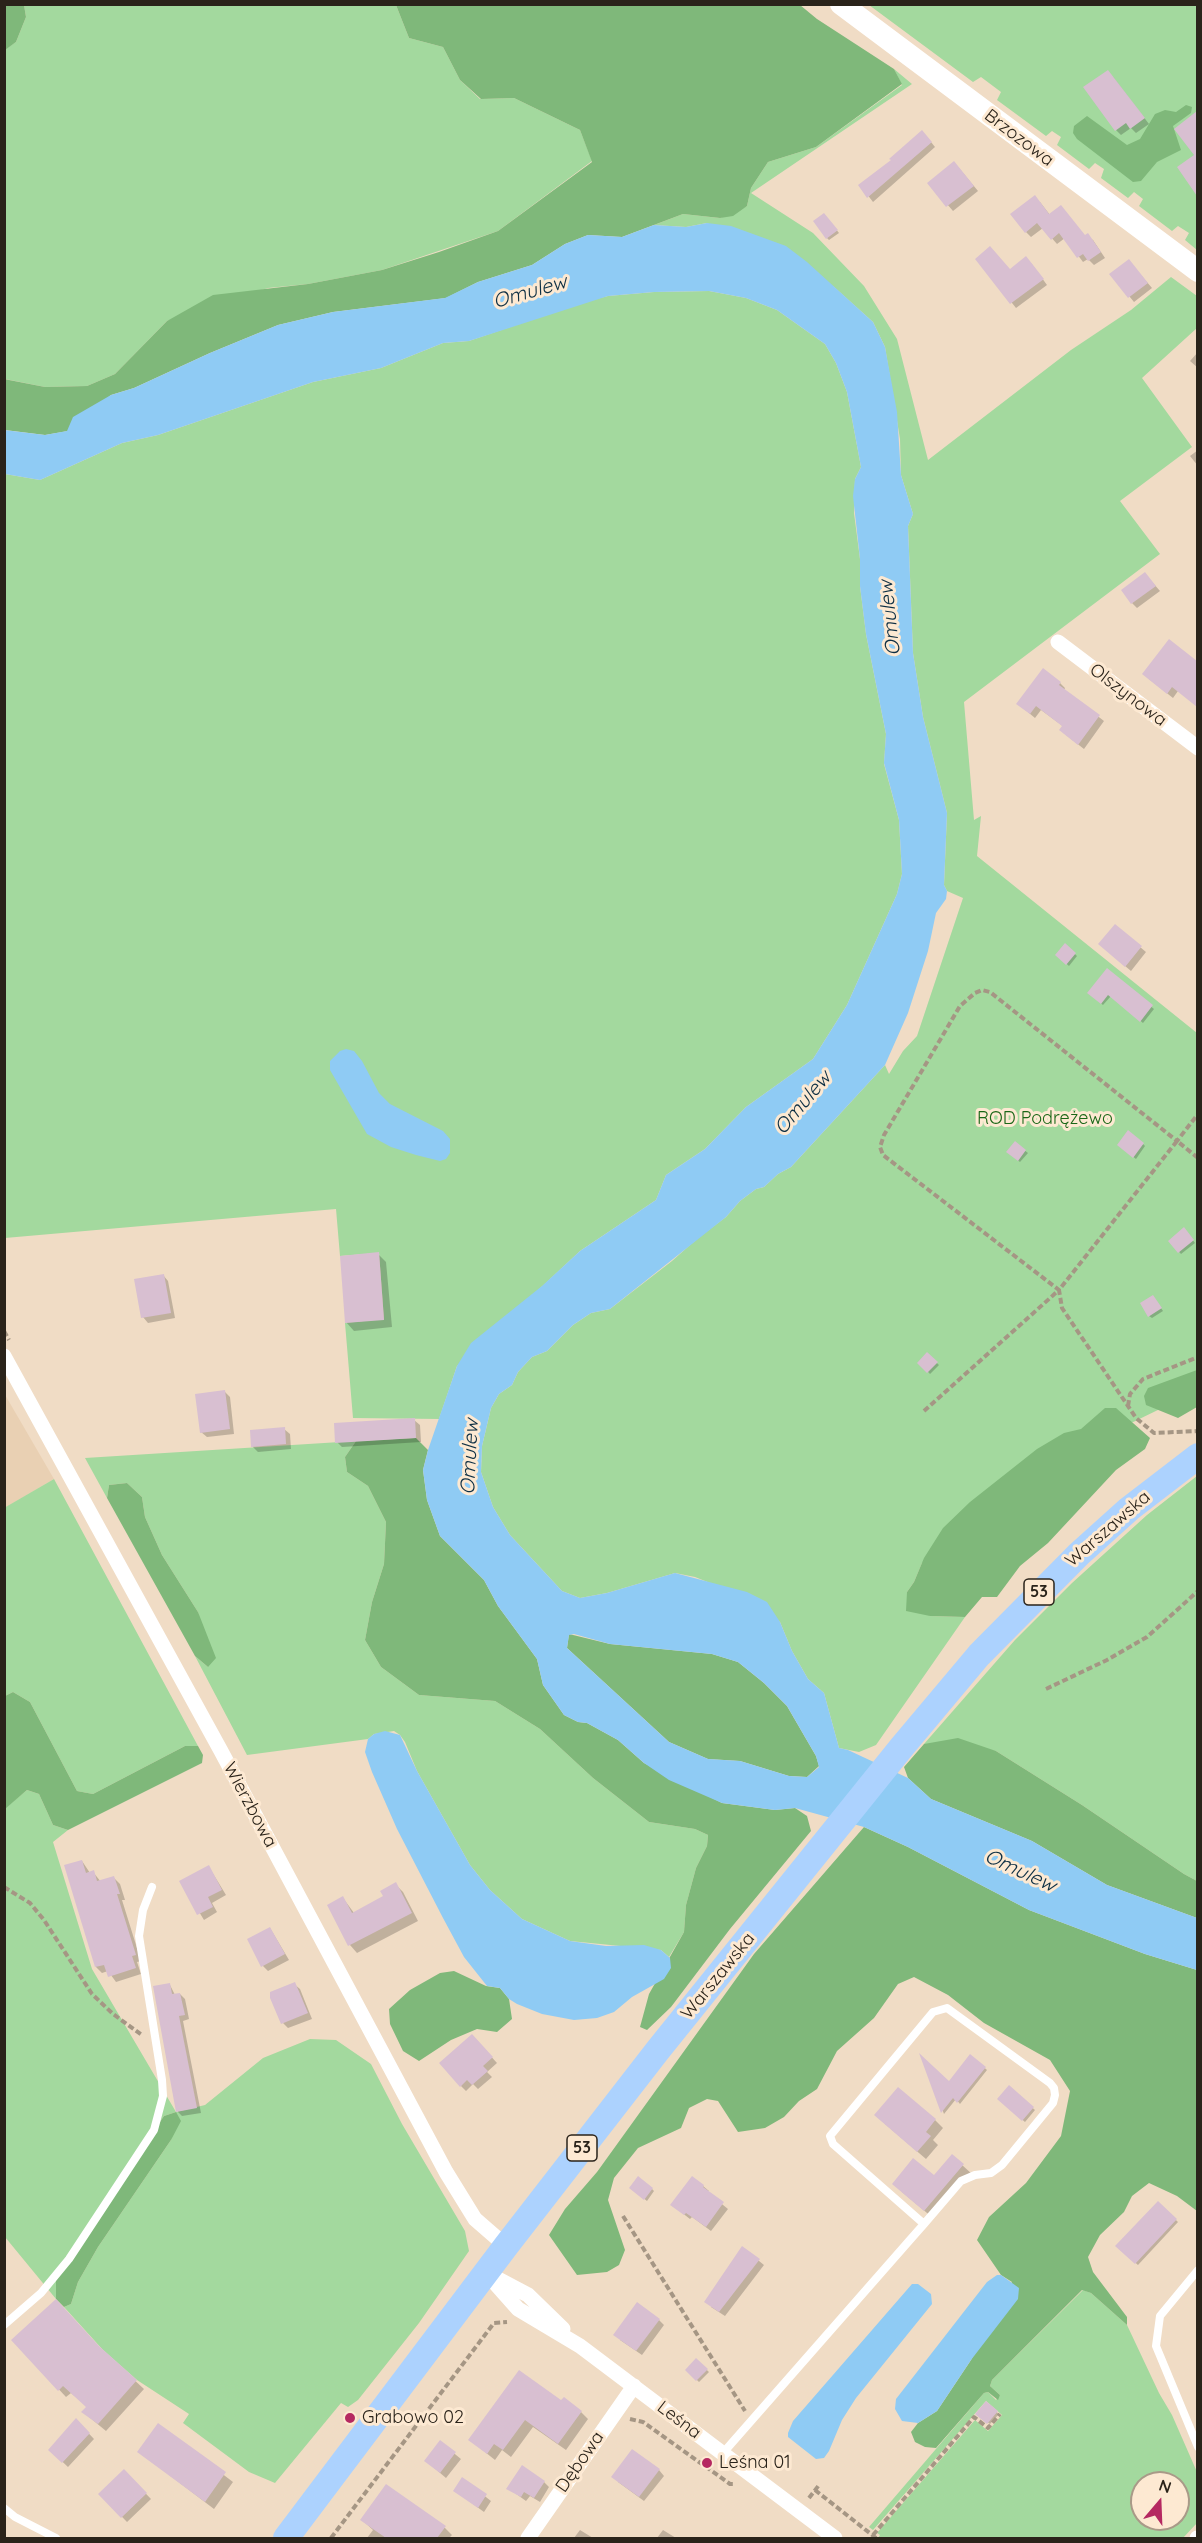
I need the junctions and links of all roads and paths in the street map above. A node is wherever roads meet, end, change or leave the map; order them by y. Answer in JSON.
{"nodes":[{"id":1,"x":841,"y":4,"type":"edge"},
{"id":2,"x":1197,"y":271,"type":"edge"},
{"id":3,"x":1058,"y":642,"type":"dead end"},
{"id":4,"x":1197,"y":748,"type":"edge"},
{"id":5,"x":1197,"y":1114,"type":"edge"},
{"id":6,"x":1177,"y":1141,"type":"junction"},
{"id":7,"x":1197,"y":1158,"type":"edge"},
{"id":8,"x":1059,"y":1290,"type":"junction"},
{"id":9,"x":4,"y":1356,"type":"edge"},
{"id":10,"x":1197,"y":1357,"type":"edge"},
{"id":11,"x":1128,"y":1407,"type":"junction"},
{"id":12,"x":924,"y":1411,"type":"dead end"},
{"id":13,"x":1197,"y":1431,"type":"edge"},
{"id":14,"x":1197,"y":1456,"type":"edge"},
{"id":15,"x":1197,"y":1591,"type":"edge"},
{"id":16,"x":1046,"y":1689,"type":"dead end"},
{"id":17,"x":4,"y":1887,"type":"edge"},
{"id":18,"x":152,"y":1887,"type":"dead end"},
{"id":19,"x":157,"y":2046,"type":"junction"},
{"id":20,"x":623,"y":2216,"type":"dead end"},
{"id":21,"x":924,"y":2224,"type":"junction"},
{"id":22,"x":506,"y":2246,"type":"junction"},
{"id":23,"x":1197,"y":2270,"type":"edge"},
{"id":24,"x":486,"y":2273,"type":"junction"},
{"id":25,"x":4,"y":2325,"type":"edge"},
{"id":26,"x":515,"y":2325,"type":"dead end"},
{"id":27,"x":634,"y":2386,"type":"junction"},
{"id":28,"x":1000,"y":2414,"type":"dead end"},
{"id":29,"x":627,"y":2419,"type":"dead end"},
{"id":30,"x":752,"y":2420,"type":"junction"},
{"id":31,"x":1197,"y":2447,"type":"edge"},
{"id":32,"x":723,"y":2454,"type":"junction"},
{"id":33,"x":739,"y":2483,"type":"dead end"},
{"id":34,"x":815,"y":2490,"type":"dead end"},
{"id":35,"x":4,"y":2508,"type":"edge"},
{"id":36,"x":875,"y":2537,"type":"edge"},
{"id":37,"x":56,"y":2538,"type":"edge"},
{"id":38,"x":286,"y":2538,"type":"edge"},
{"id":39,"x":332,"y":2538,"type":"edge"},
{"id":40,"x":528,"y":2538,"type":"edge"},
{"id":41,"x":835,"y":2538,"type":"edge"}],
"edges":[{"from":1,"to":2,"type":"main road","name":"Brzozowa"},
{"from":3,"to":4,"type":"street","name":"Olszynowa"},
{"from":5,"to":6,"type":"path"},
{"from":6,"to":7,"type":"path"},
{"from":6,"to":8,"type":"path"},
{"from":6,"to":8,"type":"path"},
{"from":8,"to":11,"type":"path"},
{"from":8,"to":12,"type":"path"},
{"from":9,"to":22,"type":"street","name":"Wierzbowa"},
{"from":10,"to":11,"type":"path"},
{"from":11,"to":13,"type":"path"},
{"from":14,"to":22,"type":"main road","name":"Warszawska","number":"53"},
{"from":15,"to":16,"type":"path"},
{"from":17,"to":19,"type":"path"},
{"from":18,"to":19,"type":"lane"},
{"from":19,"to":25,"type":"lane"},
{"from":20,"to":30,"type":"path"},
{"from":21,"to":21,"type":"lane"},
{"from":21,"to":30,"type":"lane"},
{"from":22,"to":24,"type":"main road","name":"Warszawska","number":"53"},
{"from":23,"to":31,"type":"lane"},
{"from":24,"to":27,"type":"street","name":"Leśna"},
{"from":24,"to":38,"type":"main road","name":"Warszawska","number":"53"},
{"from":26,"to":39,"type":"path"},
{"from":27,"to":32,"type":"street","name":"Leśna"},
{"from":27,"to":40,"type":"street","name":"Dębowa"},
{"from":28,"to":36,"type":"path"},
{"from":29,"to":33,"type":"path"},
{"from":30,"to":32,"type":"lane"},
{"from":32,"to":41,"type":"street","name":"Leśna"},
{"from":34,"to":36,"type":"path"},
{"from":35,"to":37,"type":"lane"}]}
